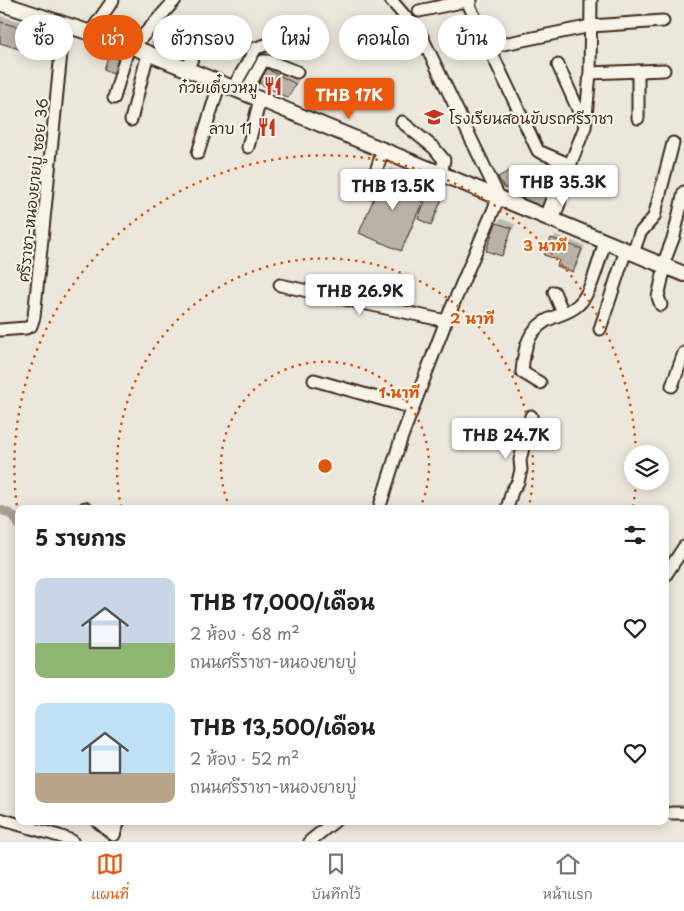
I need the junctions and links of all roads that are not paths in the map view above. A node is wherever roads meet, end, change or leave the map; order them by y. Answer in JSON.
{"nodes":[{"id":1,"x":113,"y":0,"type":"edge"},
{"id":2,"x":175,"y":0,"type":"edge"},
{"id":3,"x":391,"y":0,"type":"edge"},
{"id":4,"x":469,"y":0,"type":"edge"},
{"id":5,"x":591,"y":0,"type":"edge"},
{"id":6,"x":0,"y":3,"type":"edge"},
{"id":7,"x":419,"y":11,"type":"dead end"},
{"id":8,"x":37,"y":15,"type":"edge"},
{"id":9,"x":102,"y":15,"type":"edge"},
{"id":10,"x":475,"y":15,"type":"edge"},
{"id":11,"x":663,"y":21,"type":"dead end"},
{"id":12,"x":591,"y":26,"type":"junction"},
{"id":13,"x":143,"y":33,"type":"edge"},
{"id":14,"x":506,"y":44,"type":"edge"},
{"id":15,"x":262,"y":46,"type":"edge"},
{"id":16,"x":143,"y":51,"type":"edge"},
{"id":17,"x":148,"y":53,"type":"junction"},
{"id":18,"x":60,"y":60,"type":"edge"},
{"id":19,"x":126,"y":60,"type":"edge"},
{"id":20,"x":191,"y":60,"type":"edge"},
{"id":21,"x":495,"y":60,"type":"edge"},
{"id":22,"x":558,"y":65,"type":"dead end"},
{"id":23,"x":187,"y":69,"type":"junction"},
{"id":24,"x":664,"y":70,"type":"dead end"},
{"id":25,"x":638,"y":71,"type":"junction"},
{"id":26,"x":297,"y":72,"type":"dead end"},
{"id":27,"x":590,"y":73,"type":"junction"},
{"id":28,"x":220,"y":82,"type":"junction"},
{"id":29,"x":239,"y":90,"type":"junction"},
{"id":30,"x":114,"y":98,"type":"dead end"},
{"id":31,"x":260,"y":99,"type":"junction"},
{"id":32,"x":638,"y":118,"type":"dead end"},
{"id":33,"x":131,"y":120,"type":"dead end"},
{"id":34,"x":402,"y":122,"type":"dead end"},
{"id":35,"x":585,"y":127,"type":"junction"},
{"id":36,"x":673,"y":143,"type":"dead end"},
{"id":37,"x":248,"y":147,"type":"dead end"},
{"id":38,"x":383,"y":150,"type":"junction"},
{"id":39,"x":198,"y":153,"type":"dead end"},
{"id":40,"x":571,"y":165,"type":"junction"},
{"id":41,"x":441,"y":174,"type":"junction"},
{"id":42,"x":369,"y":192,"type":"dead end"},
{"id":43,"x":684,"y":192,"type":"edge"},
{"id":44,"x":499,"y":197,"type":"junction"},
{"id":45,"x":549,"y":219,"type":"junction"},
{"id":46,"x":605,"y":242,"type":"junction"},
{"id":47,"x":630,"y":252,"type":"junction"},
{"id":48,"x":664,"y":266,"type":"junction"},
{"id":49,"x":684,"y":274,"type":"edge"},
{"id":50,"x":280,"y":285,"type":"dead end"},
{"id":51,"x":554,"y":292,"type":"dead end"},
{"id":52,"x":661,"y":305,"type":"dead end"},
{"id":53,"x":563,"y":313,"type":"junction"},
{"id":54,"x":446,"y":321,"type":"junction"},
{"id":55,"x":600,"y":329,"type":"dead end"},
{"id":56,"x":0,"y":330,"type":"edge"},
{"id":57,"x":684,"y":353,"type":"edge"},
{"id":58,"x":314,"y":380,"type":"dead end"},
{"id":59,"x":540,"y":384,"type":"dead end"},
{"id":60,"x":672,"y":386,"type":"dead end"},
{"id":61,"x":412,"y":408,"type":"junction"},
{"id":62,"x":531,"y":416,"type":"dead end"},
{"id":63,"x":380,"y":505,"type":"edge"},
{"id":64,"x":508,"y":505,"type":"edge"},
{"id":65,"x":684,"y":547,"type":"edge"},
{"id":66,"x":669,"y":570,"type":"edge"},
{"id":67,"x":670,"y":813,"type":"dead end"},
{"id":68,"x":684,"y":813,"type":"edge"},
{"id":69,"x":0,"y":819,"type":"edge"},
{"id":70,"x":15,"y":823,"type":"edge"},
{"id":71,"x":21,"y":825,"type":"edge"},
{"id":72,"x":102,"y":825,"type":"edge"},
{"id":73,"x":118,"y":825,"type":"edge"},
{"id":74,"x":330,"y":825,"type":"edge"},
{"id":75,"x":72,"y":841,"type":"edge"},
{"id":76,"x":310,"y":841,"type":"edge"}],
"edges":[{"from":1,"to":9,"type":"street"},
{"from":2,"to":13,"type":"street"},
{"from":3,"to":44,"type":"street"},
{"from":4,"to":7,"type":"street"},
{"from":4,"to":10,"type":"street"},
{"from":5,"to":12,"type":"street"},
{"from":6,"to":8,"type":"main road"},
{"from":11,"to":12,"type":"street"},
{"from":12,"to":14,"type":"street"},
{"from":12,"to":27,"type":"street"},
{"from":15,"to":29,"type":"street"},
{"from":16,"to":17,"type":"main road"},
{"from":17,"to":23,"type":"main road"},
{"from":17,"to":33,"type":"street"},
{"from":18,"to":56,"type":"street","name":"ศรีราชา-หนองยายบู่ ซอย 36"},
{"from":19,"to":30,"type":"street"},
{"from":20,"to":23,"type":"street"},
{"from":21,"to":40,"type":"street"},
{"from":22,"to":35,"type":"street"},
{"from":23,"to":28,"type":"main road"},
{"from":24,"to":25,"type":"street"},
{"from":25,"to":27,"type":"street"},
{"from":25,"to":32,"type":"street"},
{"from":26,"to":29,"type":"street"},
{"from":27,"to":35,"type":"street"},
{"from":28,"to":29,"type":"main road"},
{"from":28,"to":39,"type":"street"},
{"from":29,"to":31,"type":"main road"},
{"from":31,"to":37,"type":"street"},
{"from":31,"to":38,"type":"main road"},
{"from":34,"to":41,"type":"street"},
{"from":35,"to":40,"type":"street"},
{"from":36,"to":47,"type":"street"},
{"from":38,"to":41,"type":"main road"},
{"from":38,"to":42,"type":"street"},
{"from":40,"to":45,"type":"street"},
{"from":41,"to":44,"type":"main road"},
{"from":43,"to":48,"type":"street"},
{"from":44,"to":45,"type":"main road"},
{"from":44,"to":54,"type":"street"},
{"from":45,"to":46,"type":"main road"},
{"from":46,"to":47,"type":"main road"},
{"from":46,"to":53,"type":"street"},
{"from":47,"to":48,"type":"main road"},
{"from":47,"to":55,"type":"street"},
{"from":48,"to":49,"type":"main road"},
{"from":48,"to":52,"type":"street"},
{"from":50,"to":54,"type":"street"},
{"from":51,"to":53,"type":"street"},
{"from":53,"to":59,"type":"street"},
{"from":54,"to":61,"type":"street"},
{"from":57,"to":60,"type":"street"},
{"from":58,"to":61,"type":"street"},
{"from":61,"to":63,"type":"street"},
{"from":62,"to":64,"type":"street"},
{"from":65,"to":66,"type":"street"},
{"from":67,"to":68,"type":"street"},
{"from":69,"to":70,"type":"street"},
{"from":71,"to":75,"type":"street"},
{"from":72,"to":73,"type":"street"},
{"from":74,"to":76,"type":"street"}]}
